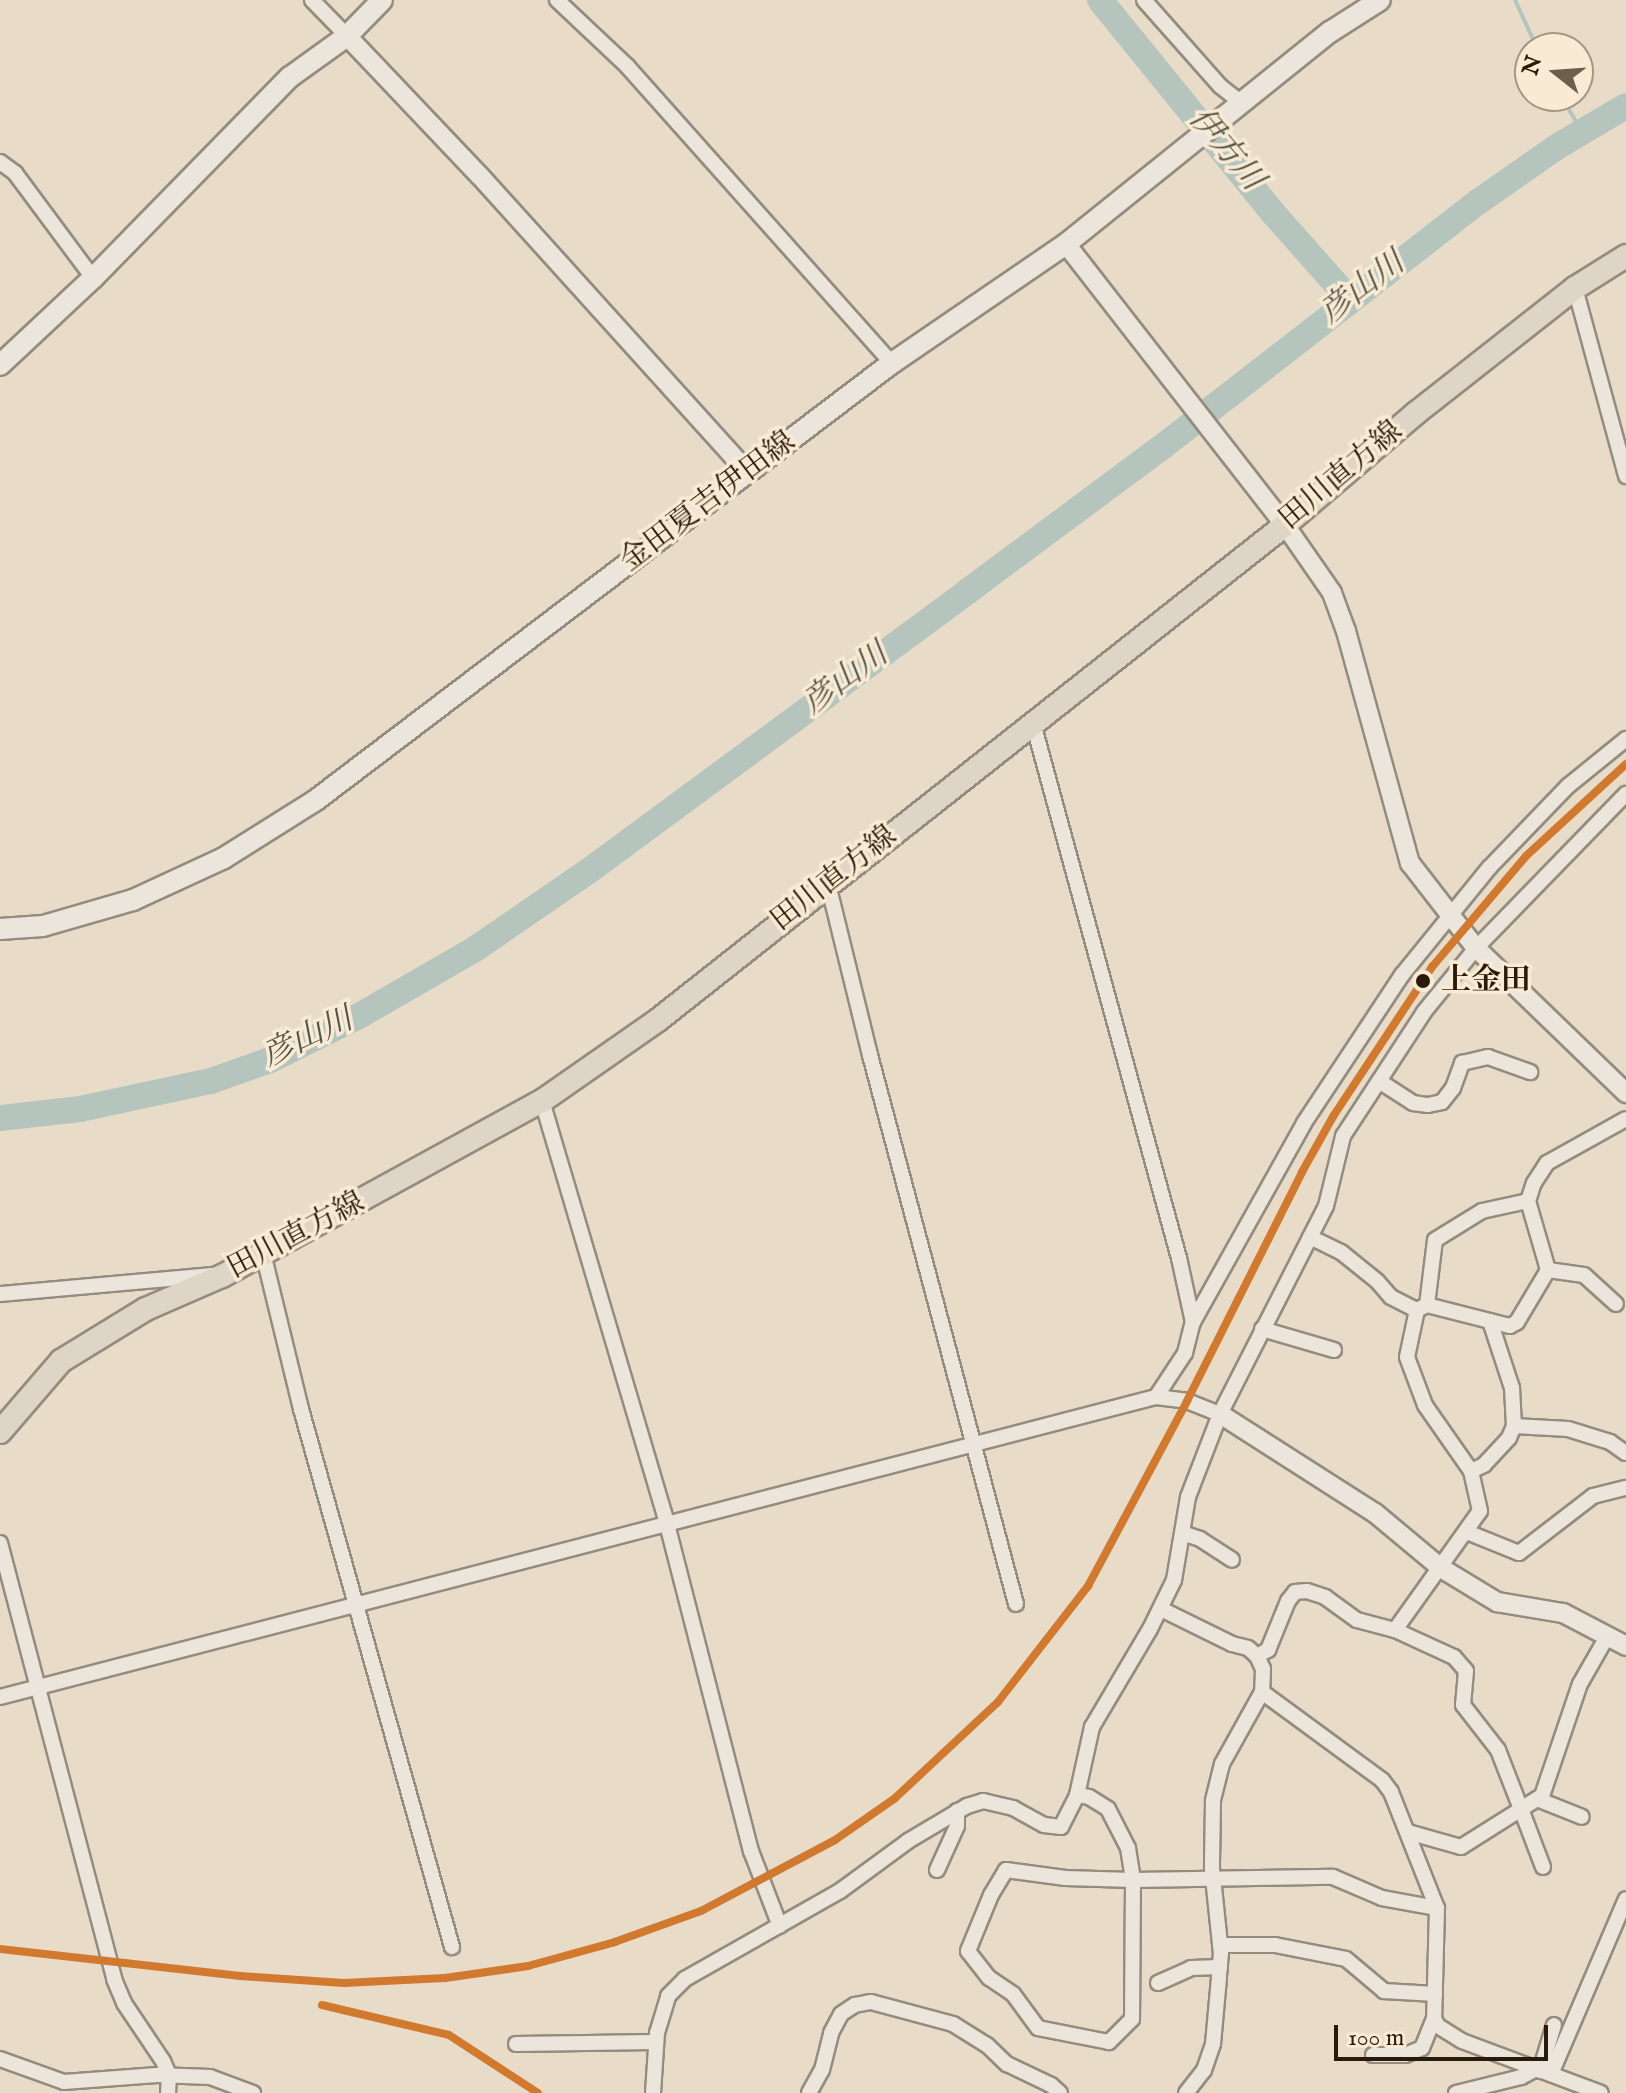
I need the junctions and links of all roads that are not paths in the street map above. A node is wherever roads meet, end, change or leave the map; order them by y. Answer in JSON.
{"nodes":[{"id":1,"x":312,"y":0,"type":"edge"},
{"id":2,"x":382,"y":0,"type":"edge"},
{"id":3,"x":557,"y":0,"type":"edge"},
{"id":4,"x":1144,"y":0,"type":"edge"},
{"id":5,"x":1380,"y":0,"type":"edge"},
{"id":6,"x":347,"y":36,"type":"junction"},
{"id":7,"x":1238,"y":106,"type":"junction"},
{"id":8,"x":0,"y":162,"type":"edge"},
{"id":9,"x":1071,"y":252,"type":"junction"},
{"id":10,"x":1626,"y":256,"type":"edge"},
{"id":11,"x":93,"y":278,"type":"junction"},
{"id":12,"x":1575,"y":288,"type":"junction"},
{"id":13,"x":892,"y":363,"type":"junction"},
{"id":14,"x":0,"y":365,"type":"edge"},
{"id":15,"x":747,"y":471,"type":"junction"},
{"id":16,"x":1626,"y":476,"type":"edge"},
{"id":17,"x":1285,"y":525,"type":"junction"},
{"id":18,"x":1033,"y":723,"type":"junction"},
{"id":19,"x":1626,"y":739,"type":"edge"},
{"id":20,"x":1626,"y":794,"type":"edge"},
{"id":21,"x":828,"y":884,"type":"junction"},
{"id":22,"x":1451,"y":919,"type":"junction"},
{"id":23,"x":0,"y":929,"type":"edge"},
{"id":24,"x":1476,"y":948,"type":"junction"},
{"id":25,"x":1530,"y":1072,"type":"dead end"},
{"id":26,"x":1379,"y":1081,"type":"junction"},
{"id":27,"x":1626,"y":1093,"type":"edge"},
{"id":28,"x":542,"y":1101,"type":"junction"},
{"id":29,"x":1626,"y":1119,"type":"edge"},
{"id":30,"x":1528,"y":1201,"type":"junction"},
{"id":31,"x":1310,"y":1237,"type":"junction"},
{"id":32,"x":263,"y":1253,"type":"junction"},
{"id":33,"x":1548,"y":1270,"type":"junction"},
{"id":34,"x":222,"y":1276,"type":"junction"},
{"id":35,"x":0,"y":1294,"type":"edge"},
{"id":36,"x":1616,"y":1304,"type":"dead end"},
{"id":37,"x":1422,"y":1307,"type":"junction"},
{"id":38,"x":1490,"y":1321,"type":"junction"},
{"id":39,"x":1193,"y":1322,"type":"junction"},
{"id":40,"x":1262,"y":1329,"type":"junction"},
{"id":41,"x":1334,"y":1350,"type":"dead end"},
{"id":42,"x":1156,"y":1397,"type":"junction"},
{"id":43,"x":1220,"y":1414,"type":"junction"},
{"id":44,"x":1514,"y":1426,"type":"junction"},
{"id":45,"x":0,"y":1432,"type":"edge"},
{"id":46,"x":974,"y":1444,"type":"junction"},
{"id":47,"x":1626,"y":1453,"type":"edge"},
{"id":48,"x":1471,"y":1471,"type":"junction"},
{"id":49,"x":1626,"y":1488,"type":"edge"},
{"id":50,"x":667,"y":1524,"type":"junction"},
{"id":51,"x":1467,"y":1532,"type":"junction"},
{"id":52,"x":1182,"y":1533,"type":"junction"},
{"id":53,"x":0,"y":1543,"type":"edge"},
{"id":54,"x":1232,"y":1560,"type":"dead end"},
{"id":55,"x":1441,"y":1568,"type":"junction"},
{"id":56,"x":357,"y":1602,"type":"junction"},
{"id":57,"x":1016,"y":1604,"type":"dead end"},
{"id":58,"x":1161,"y":1609,"type":"junction"},
{"id":59,"x":1395,"y":1630,"type":"junction"},
{"id":60,"x":1608,"y":1635,"type":"junction"},
{"id":61,"x":1626,"y":1646,"type":"edge"},
{"id":62,"x":1257,"y":1656,"type":"junction"},
{"id":63,"x":40,"y":1688,"type":"junction"},
{"id":64,"x":1262,"y":1692,"type":"junction"},
{"id":65,"x":0,"y":1697,"type":"edge"},
{"id":66,"x":1077,"y":1795,"type":"junction"},
{"id":67,"x":1537,"y":1799,"type":"junction"},
{"id":68,"x":1521,"y":1809,"type":"junction"},
{"id":69,"x":957,"y":1811,"type":"junction"},
{"id":70,"x":1582,"y":1817,"type":"dead end"},
{"id":71,"x":1408,"y":1832,"type":"junction"},
{"id":72,"x":1543,"y":1867,"type":"dead end"},
{"id":73,"x":937,"y":1870,"type":"dead end"},
{"id":74,"x":1133,"y":1880,"type":"junction"},
{"id":75,"x":1213,"y":1880,"type":"junction"},
{"id":76,"x":1626,"y":1899,"type":"edge"},
{"id":77,"x":1437,"y":1908,"type":"junction"},
{"id":78,"x":780,"y":1926,"type":"junction"},
{"id":79,"x":1220,"y":1945,"type":"junction"},
{"id":80,"x":452,"y":1947,"type":"dead end"},
{"id":81,"x":1220,"y":1967,"type":"junction"},
{"id":82,"x":1158,"y":1983,"type":"dead end"},
{"id":83,"x":1435,"y":1994,"type":"junction"},
{"id":84,"x":1434,"y":2019,"type":"junction"},
{"id":85,"x":1554,"y":2025,"type":"dead end"},
{"id":86,"x":655,"y":2042,"type":"junction"},
{"id":87,"x":516,"y":2044,"type":"dead end"},
{"id":88,"x":1373,"y":2055,"type":"dead end"},
{"id":89,"x":0,"y":2059,"type":"edge"},
{"id":90,"x":1542,"y":2071,"type":"junction"},
{"id":91,"x":169,"y":2075,"type":"junction"},
{"id":92,"x":168,"y":2093,"type":"edge"},
{"id":93,"x":253,"y":2093,"type":"edge"},
{"id":94,"x":653,"y":2093,"type":"edge"},
{"id":95,"x":809,"y":2093,"type":"edge"},
{"id":96,"x":1060,"y":2093,"type":"edge"},
{"id":97,"x":1186,"y":2093,"type":"edge"},
{"id":98,"x":1456,"y":2093,"type":"edge"},
{"id":99,"x":1601,"y":2093,"type":"edge"}],
"edges":[{"from":1,"to":6,"type":"street"},
{"from":2,"to":6,"type":"main road"},
{"from":3,"to":13,"type":"street"},
{"from":4,"to":7,"type":"street"},
{"from":5,"to":7,"type":"main road","name":"金田夏吉伊田線"},
{"from":6,"to":11,"type":"main road"},
{"from":6,"to":15,"type":"street"},
{"from":7,"to":9,"type":"main road","name":"金田夏吉伊田線"},
{"from":8,"to":11,"type":"street"},
{"from":9,"to":13,"type":"main road","name":"金田夏吉伊田線"},
{"from":9,"to":17,"type":"street"},
{"from":10,"to":12,"type":"main road","name":"田川直方線"},
{"from":11,"to":14,"type":"main road"},
{"from":12,"to":16,"type":"street"},
{"from":12,"to":17,"type":"main road","name":"田川直方線"},
{"from":13,"to":15,"type":"main road","name":"金田夏吉伊田線"},
{"from":15,"to":23,"type":"main road","name":"金田夏吉伊田線"},
{"from":17,"to":18,"type":"main road","name":"田川直方線"},
{"from":17,"to":22,"type":"street"},
{"from":18,"to":21,"type":"main road","name":"田川直方線"},
{"from":18,"to":39,"type":"street"},
{"from":19,"to":22,"type":"street"},
{"from":20,"to":24,"type":"street"},
{"from":21,"to":28,"type":"main road","name":"田川直方線"},
{"from":21,"to":46,"type":"street"},
{"from":22,"to":24,"type":"street"},
{"from":22,"to":39,"type":"street"},
{"from":24,"to":26,"type":"street"},
{"from":24,"to":27,"type":"street"},
{"from":25,"to":26,"type":"street"},
{"from":26,"to":31,"type":"street"},
{"from":28,"to":32,"type":"main road","name":"田川直方線"},
{"from":28,"to":50,"type":"street"},
{"from":29,"to":30,"type":"street"},
{"from":30,"to":33,"type":"street"},
{"from":30,"to":37,"type":"street"},
{"from":31,"to":37,"type":"street"},
{"from":31,"to":40,"type":"street"},
{"from":32,"to":34,"type":"main road","name":"田川直方線"},
{"from":32,"to":56,"type":"street"},
{"from":33,"to":36,"type":"street"},
{"from":33,"to":38,"type":"street"},
{"from":34,"to":35,"type":"street"},
{"from":34,"to":45,"type":"main road","name":"田川直方線"},
{"from":37,"to":38,"type":"street"},
{"from":37,"to":48,"type":"street"},
{"from":38,"to":44,"type":"street"},
{"from":39,"to":42,"type":"street"},
{"from":40,"to":41,"type":"street"},
{"from":40,"to":43,"type":"street"},
{"from":42,"to":43,"type":"street"},
{"from":42,"to":46,"type":"street"},
{"from":43,"to":52,"type":"street"},
{"from":43,"to":55,"type":"street"},
{"from":44,"to":47,"type":"street"},
{"from":44,"to":48,"type":"street"},
{"from":46,"to":50,"type":"street"},
{"from":46,"to":57,"type":"street"},
{"from":48,"to":51,"type":"street"},
{"from":49,"to":51,"type":"street"},
{"from":50,"to":56,"type":"street"},
{"from":50,"to":78,"type":"street"},
{"from":51,"to":55,"type":"street"},
{"from":52,"to":54,"type":"street"},
{"from":52,"to":58,"type":"street"},
{"from":53,"to":63,"type":"street"},
{"from":55,"to":59,"type":"street"},
{"from":55,"to":60,"type":"street"},
{"from":56,"to":63,"type":"street"},
{"from":56,"to":80,"type":"street"},
{"from":58,"to":62,"type":"street"},
{"from":58,"to":66,"type":"street"},
{"from":59,"to":62,"type":"street"},
{"from":59,"to":68,"type":"street"},
{"from":60,"to":61,"type":"street"},
{"from":60,"to":67,"type":"street"},
{"from":62,"to":64,"type":"street"},
{"from":63,"to":65,"type":"street"},
{"from":63,"to":91,"type":"street"},
{"from":64,"to":71,"type":"street"},
{"from":64,"to":75,"type":"street"},
{"from":66,"to":69,"type":"street"},
{"from":66,"to":74,"type":"street"},
{"from":67,"to":68,"type":"street"},
{"from":67,"to":70,"type":"street"},
{"from":68,"to":71,"type":"street"},
{"from":68,"to":72,"type":"street"},
{"from":69,"to":73,"type":"street"},
{"from":69,"to":78,"type":"street"},
{"from":71,"to":77,"type":"street"},
{"from":74,"to":74,"type":"street"},
{"from":74,"to":75,"type":"street"},
{"from":75,"to":77,"type":"street"},
{"from":75,"to":79,"type":"street"},
{"from":76,"to":90,"type":"street"},
{"from":77,"to":83,"type":"street"},
{"from":78,"to":86,"type":"street"},
{"from":79,"to":81,"type":"street"},
{"from":79,"to":83,"type":"street"},
{"from":81,"to":82,"type":"street"},
{"from":81,"to":97,"type":"street"},
{"from":83,"to":84,"type":"street"},
{"from":84,"to":88,"type":"street"},
{"from":84,"to":90,"type":"street"},
{"from":85,"to":90,"type":"street"},
{"from":86,"to":87,"type":"street"},
{"from":86,"to":94,"type":"street"},
{"from":89,"to":91,"type":"street"},
{"from":90,"to":98,"type":"street"},
{"from":90,"to":99,"type":"street"},
{"from":91,"to":92,"type":"street"},
{"from":91,"to":93,"type":"street"},
{"from":95,"to":96,"type":"street"}]}
